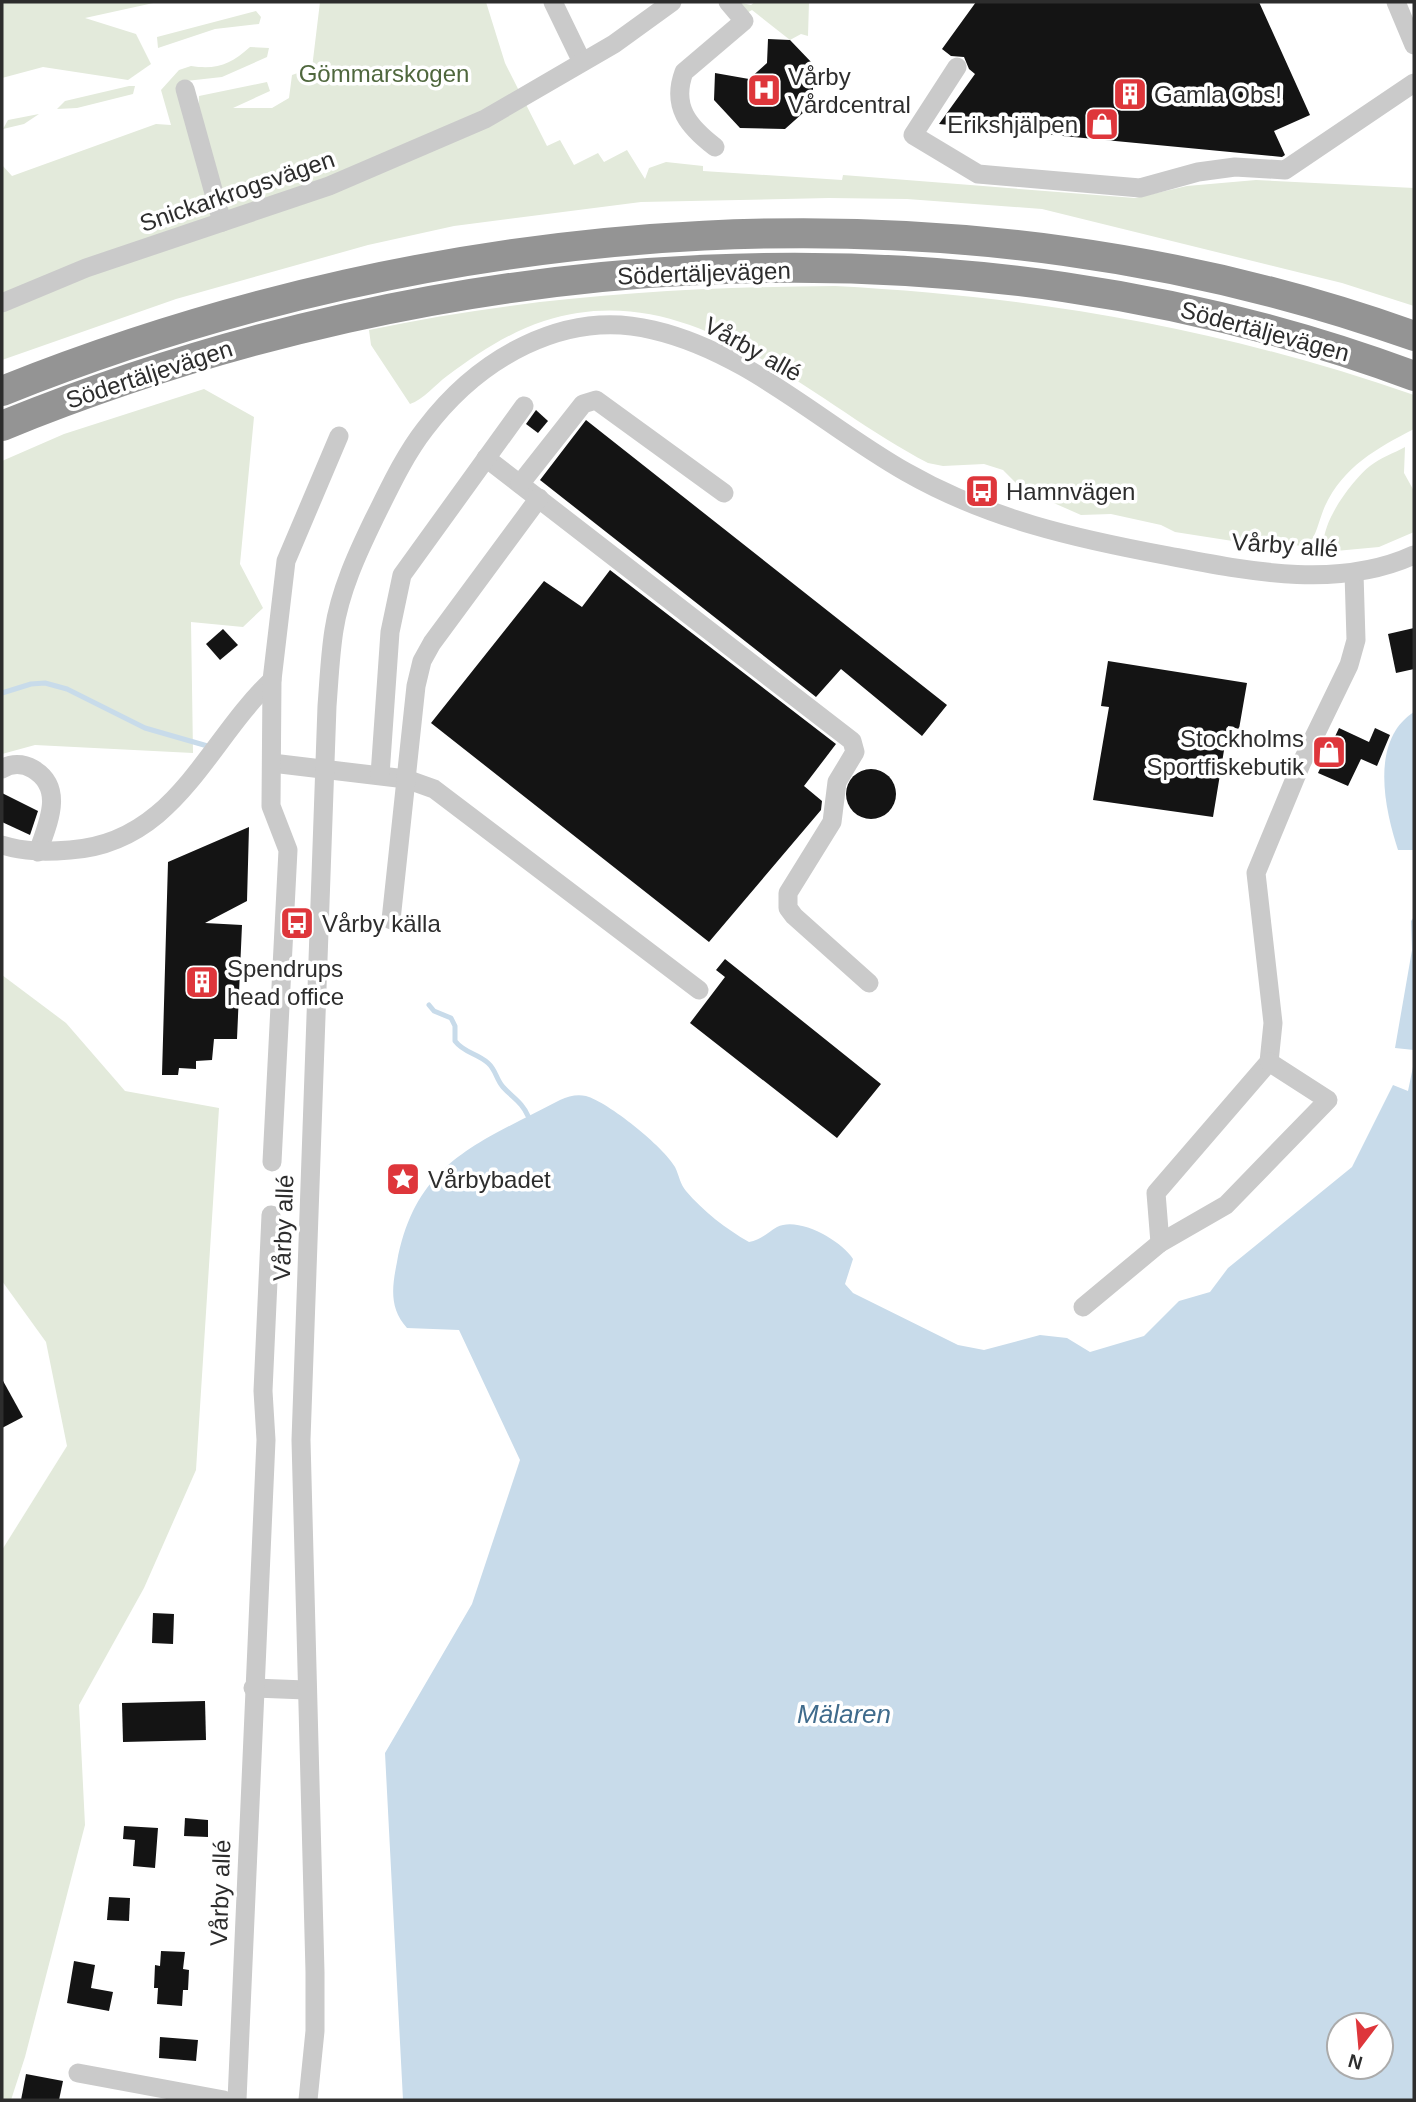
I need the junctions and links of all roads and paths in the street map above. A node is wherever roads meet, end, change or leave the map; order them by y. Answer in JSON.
{"nodes":[{"id":1,"x":553,"y":2,"type":"edge"},
{"id":2,"x":672,"y":2,"type":"edge"},
{"id":3,"x":728,"y":2,"type":"edge"},
{"id":4,"x":1396,"y":2,"type":"edge"},
{"id":5,"x":1414,"y":45,"type":"edge"},
{"id":6,"x":582,"y":62,"type":"junction"},
{"id":7,"x":957,"y":67,"type":"dead end"},
{"id":8,"x":1414,"y":83,"type":"edge"},
{"id":9,"x":185,"y":89,"type":"dead end"},
{"id":10,"x":715,"y":147,"type":"dead end"},
{"id":11,"x":222,"y":222,"type":"junction"},
{"id":12,"x":2,"y":303,"type":"edge"},
{"id":13,"x":1414,"y":336,"type":"edge"},
{"id":14,"x":1414,"y":376,"type":"edge"},
{"id":15,"x":2,"y":391,"type":"edge"},
{"id":16,"x":524,"y":406,"type":"dead end"},
{"id":17,"x":2,"y":426,"type":"edge"},
{"id":18,"x":339,"y":436,"type":"dead end"},
{"id":19,"x":486,"y":458,"type":"junction"},
{"id":20,"x":520,"y":484,"type":"junction"},
{"id":21,"x":724,"y":494,"type":"dead end"},
{"id":22,"x":539,"y":498,"type":"junction"},
{"id":23,"x":1414,"y":555,"type":"edge"},
{"id":24,"x":1354,"y":573,"type":"junction"},
{"id":25,"x":272,"y":680,"type":"junction"},
{"id":26,"x":272,"y":763,"type":"junction"},
{"id":27,"x":324,"y":768,"type":"junction"},
{"id":28,"x":2,"y":769,"type":"edge"},
{"id":29,"x":380,"y":775,"type":"junction"},
{"id":30,"x":406,"y":779,"type":"junction"},
{"id":31,"x":2,"y":845,"type":"edge"},
{"id":32,"x":38,"y":852,"type":"junction"},
{"id":33,"x":391,"y":920,"type":"dead end"},
{"id":34,"x":869,"y":983,"type":"dead end"},
{"id":35,"x":699,"y":990,"type":"dead end"},
{"id":36,"x":1269,"y":1062,"type":"junction"},
{"id":37,"x":272,"y":1163,"type":"dead end"},
{"id":38,"x":271,"y":1214,"type":"dead end"},
{"id":39,"x":1160,"y":1243,"type":"junction"},
{"id":40,"x":1083,"y":1307,"type":"dead end"},
{"id":41,"x":253,"y":1688,"type":"junction"},
{"id":42,"x":306,"y":1690,"type":"junction"},
{"id":43,"x":78,"y":2073,"type":"dead end"},
{"id":44,"x":224,"y":2100,"type":"edge"},
{"id":45,"x":237,"y":2100,"type":"edge"},
{"id":46,"x":308,"y":2100,"type":"edge"}],
"edges":[{"from":1,"to":6,"type":"street"},
{"from":2,"to":6,"type":"street","name":"Snickarkrogsvägen"},
{"from":3,"to":10,"type":"street"},
{"from":4,"to":5,"type":"street"},
{"from":6,"to":11,"type":"street","name":"Snickarkrogsvägen"},
{"from":7,"to":8,"type":"street"},
{"from":9,"to":11,"type":"street"},
{"from":11,"to":12,"type":"street","name":"Snickarkrogsvägen"},
{"from":13,"to":15,"type":"highway","name":"Södertäljevägen"},
{"from":14,"to":17,"type":"highway","name":"Södertäljevägen"},
{"from":16,"to":19,"type":"street"},
{"from":18,"to":25,"type":"street"},
{"from":19,"to":20,"type":"street"},
{"from":19,"to":29,"type":"street"},
{"from":20,"to":21,"type":"street"},
{"from":20,"to":22,"type":"street"},
{"from":22,"to":30,"type":"street"},
{"from":22,"to":34,"type":"street"},
{"from":23,"to":24,"type":"street","name":"Vårby allé"},
{"from":24,"to":27,"type":"street","name":"Vårby allé"},
{"from":24,"to":36,"type":"street"},
{"from":25,"to":26,"type":"street"},
{"from":25,"to":32,"type":"street"},
{"from":26,"to":27,"type":"street"},
{"from":26,"to":37,"type":"street"},
{"from":27,"to":29,"type":"street"},
{"from":27,"to":42,"type":"street","name":"Vårby allé"},
{"from":28,"to":32,"type":"street"},
{"from":29,"to":30,"type":"street"},
{"from":30,"to":33,"type":"street"},
{"from":30,"to":35,"type":"street"},
{"from":31,"to":32,"type":"street"},
{"from":36,"to":39,"type":"street"},
{"from":36,"to":39,"type":"street"},
{"from":38,"to":41,"type":"street","name":"Vårby allé"},
{"from":39,"to":40,"type":"street"},
{"from":41,"to":42,"type":"street"},
{"from":41,"to":45,"type":"street","name":"Vårby allé"},
{"from":42,"to":46,"type":"street","name":"Vårby allé"},
{"from":43,"to":44,"type":"street"}]}
